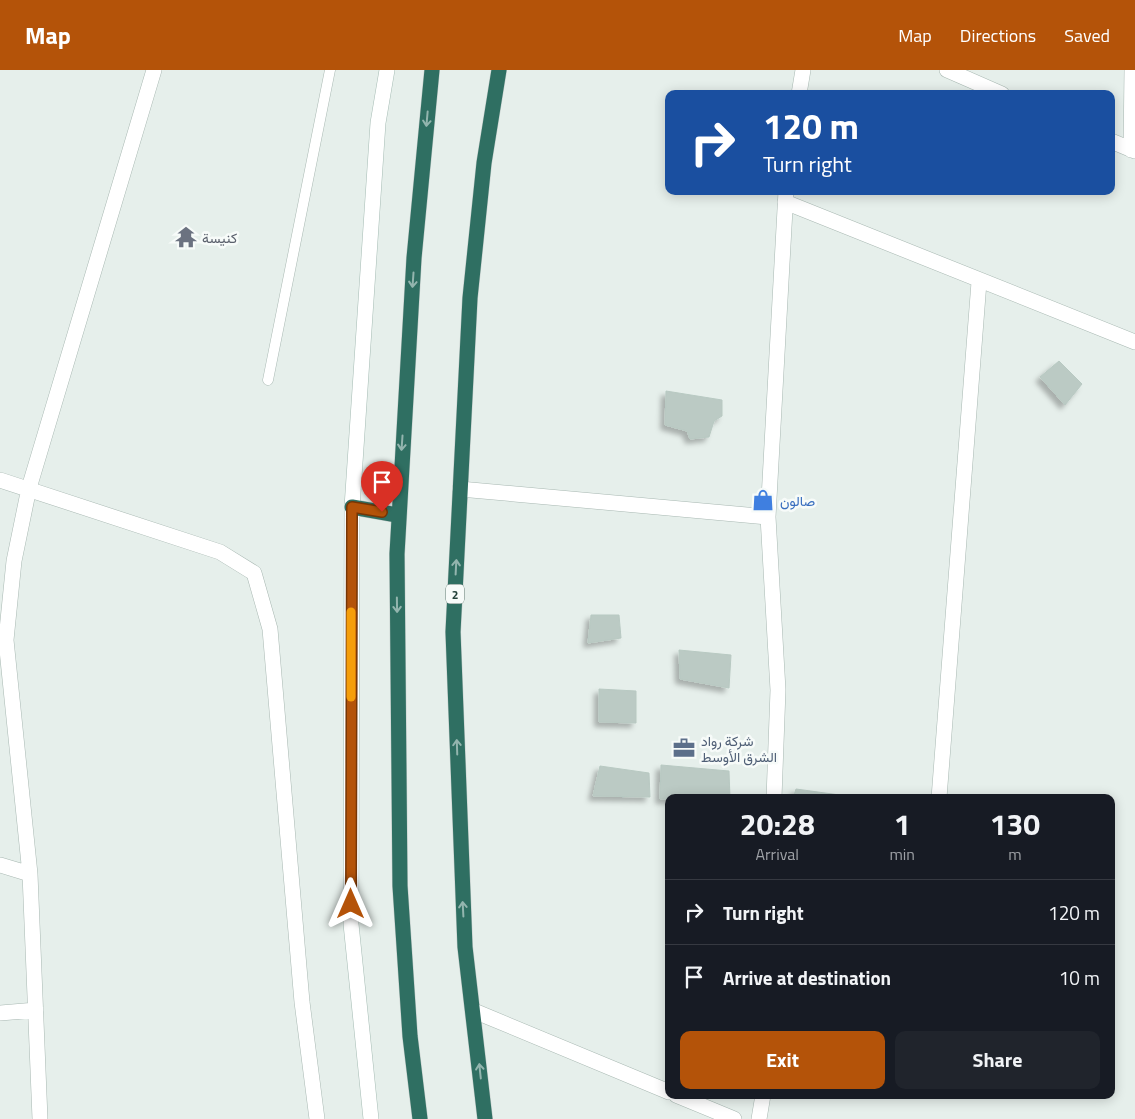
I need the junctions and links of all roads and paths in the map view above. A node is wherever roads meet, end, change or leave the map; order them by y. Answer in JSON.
{"nodes":[{"id":1,"x":154,"y":70,"type":"edge"},
{"id":2,"x":330,"y":70,"type":"edge"},
{"id":3,"x":386,"y":70,"type":"edge"},
{"id":4,"x":432,"y":70,"type":"edge"},
{"id":5,"x":499,"y":70,"type":"edge"},
{"id":6,"x":803,"y":70,"type":"edge"},
{"id":7,"x":947,"y":70,"type":"edge"},
{"id":8,"x":1132,"y":70,"type":"edge"},
{"id":9,"x":799,"y":90,"type":"edge"},
{"id":10,"x":993,"y":90,"type":"edge"},
{"id":11,"x":1115,"y":143,"type":"edge"},
{"id":12,"x":1133,"y":150,"type":"edge"},
{"id":13,"x":786,"y":197,"type":"edge"},
{"id":14,"x":979,"y":282,"type":"junction"},
{"id":15,"x":1135,"y":342,"type":"edge"},
{"id":16,"x":268,"y":380,"type":"dead end"},
{"id":17,"x":0,"y":480,"type":"edge"},
{"id":18,"x":29,"y":488,"type":"junction"},
{"id":19,"x":460,"y":489,"type":"junction"},
{"id":20,"x":352,"y":507,"type":"junction"},
{"id":21,"x":398,"y":515,"type":"junction"},
{"id":22,"x":768,"y":517,"type":"junction"},
{"id":23,"x":774,"y":794,"type":"edge"},
{"id":24,"x":939,"y":794,"type":"edge"},
{"id":25,"x":0,"y":865,"type":"edge"},
{"id":26,"x":30,"y":874,"type":"junction"},
{"id":27,"x":36,"y":1010,"type":"junction"},
{"id":28,"x":474,"y":1011,"type":"junction"},
{"id":29,"x":0,"y":1013,"type":"edge"},
{"id":30,"x":665,"y":1090,"type":"edge"},
{"id":31,"x":686,"y":1099,"type":"edge"},
{"id":32,"x":762,"y":1099,"type":"edge"},
{"id":33,"x":40,"y":1119,"type":"edge"},
{"id":34,"x":317,"y":1119,"type":"edge"},
{"id":35,"x":372,"y":1119,"type":"edge"},
{"id":36,"x":420,"y":1119,"type":"edge"},
{"id":37,"x":485,"y":1119,"type":"edge"},
{"id":38,"x":734,"y":1119,"type":"edge"},
{"id":39,"x":759,"y":1119,"type":"edge"}],
"edges":[{"from":1,"to":18,"type":"street"},
{"from":2,"to":16,"type":"lane"},
{"from":3,"to":20,"type":"street"},
{"from":4,"to":21,"type":"highway","one_way":true},
{"from":5,"to":19,"type":"highway","number":"2"},
{"from":6,"to":9,"type":"street"},
{"from":7,"to":10,"type":"street"},
{"from":8,"to":12,"type":"street"},
{"from":11,"to":12,"type":"street"},
{"from":13,"to":14,"type":"street"},
{"from":13,"to":22,"type":"street"},
{"from":14,"to":15,"type":"street"},
{"from":14,"to":24,"type":"street"},
{"from":17,"to":18,"type":"street"},
{"from":18,"to":26,"type":"street"},
{"from":18,"to":34,"type":"street"},
{"from":19,"to":22,"type":"street"},
{"from":28,"to":19,"type":"highway","number":"2","one_way":true},
{"from":20,"to":21,"type":"highway"},
{"from":20,"to":35,"type":"street"},
{"from":21,"to":36,"type":"highway","one_way":true},
{"from":22,"to":23,"type":"street"},
{"from":25,"to":26,"type":"street"},
{"from":26,"to":27,"type":"street"},
{"from":27,"to":29,"type":"street"},
{"from":27,"to":33,"type":"street"},
{"from":28,"to":30,"type":"street"},
{"from":37,"to":28,"type":"highway","number":"2","one_way":true},
{"from":31,"to":38,"type":"street"},
{"from":32,"to":39,"type":"street"}]}
